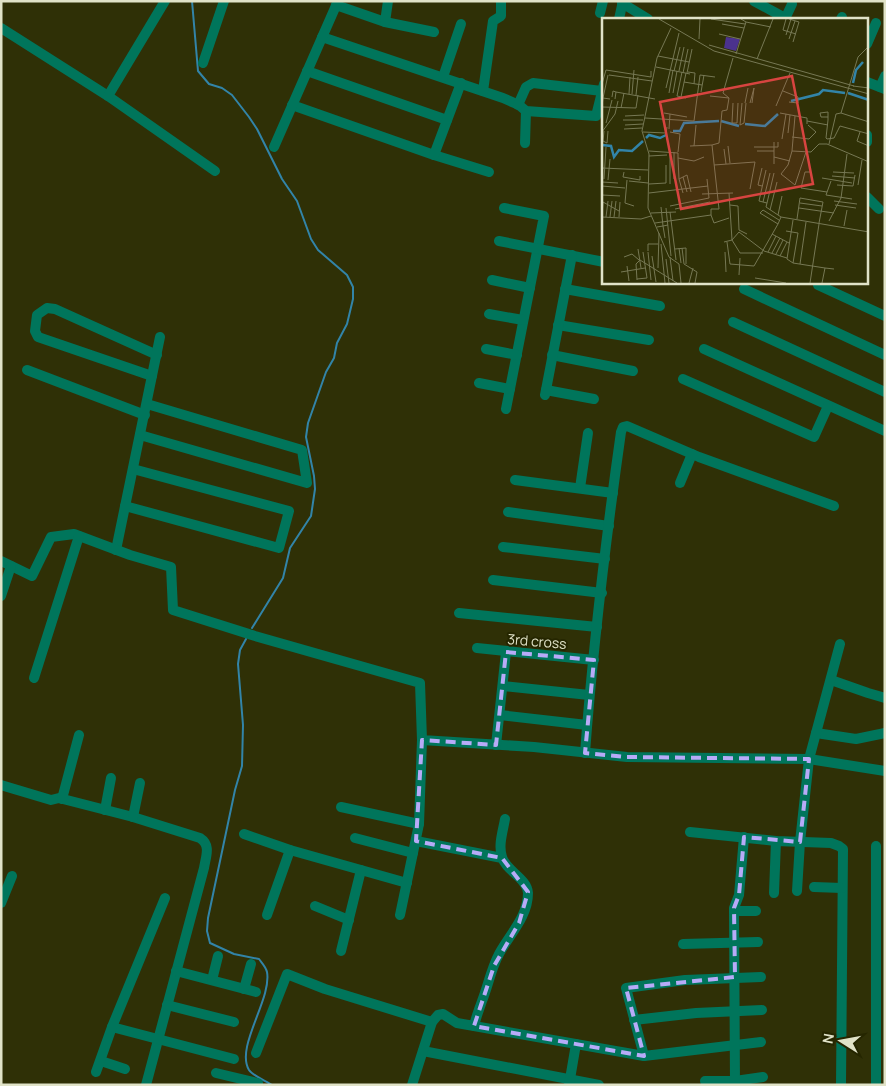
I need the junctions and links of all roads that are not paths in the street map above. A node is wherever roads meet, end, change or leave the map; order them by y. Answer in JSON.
{"nodes":[{"id":1,"x":165,"y":1,"type":"edge"},
{"id":2,"x":224,"y":1,"type":"edge"},
{"id":3,"x":388,"y":1,"type":"edge"},
{"id":4,"x":501,"y":1,"type":"edge"},
{"id":5,"x":603,"y":1,"type":"edge"},
{"id":6,"x":754,"y":1,"type":"edge"},
{"id":7,"x":622,"y":2,"type":"edge"},
{"id":8,"x":337,"y":3,"type":"edge"},
{"id":9,"x":792,"y":4,"type":"dead end"},
{"id":10,"x":600,"y":13,"type":"dead end"},
{"id":11,"x":618,"y":18,"type":"edge"},
{"id":12,"x":646,"y":18,"type":"edge"},
{"id":13,"x":785,"y":18,"type":"edge"},
{"id":14,"x":385,"y":22,"type":"junction"},
{"id":15,"x":876,"y":23,"type":"dead end"},
{"id":16,"x":461,"y":24,"type":"dead end"},
{"id":17,"x":1,"y":28,"type":"edge"},
{"id":18,"x":434,"y":32,"type":"dead end"},
{"id":19,"x":322,"y":37,"type":"junction"},
{"id":20,"x":868,"y":42,"type":"edge"},
{"id":21,"x":203,"y":63,"type":"dead end"},
{"id":22,"x":307,"y":71,"type":"junction"},
{"id":23,"x":885,"y":76,"type":"edge"},
{"id":24,"x":443,"y":77,"type":"junction"},
{"id":25,"x":868,"y":82,"type":"edge"},
{"id":26,"x":461,"y":83,"type":"junction"},
{"id":27,"x":602,"y":87,"type":"edge"},
{"id":28,"x":883,"y":88,"type":"edge"},
{"id":29,"x":483,"y":90,"type":"junction"},
{"id":30,"x":108,"y":96,"type":"junction"},
{"id":31,"x":602,"y":98,"type":"edge"},
{"id":32,"x":292,"y":105,"type":"junction"},
{"id":33,"x":522,"y":108,"type":"junction"},
{"id":34,"x":600,"y":119,"type":"edge"},
{"id":35,"x":448,"y":120,"type":"junction"},
{"id":36,"x":525,"y":143,"type":"dead end"},
{"id":37,"x":274,"y":147,"type":"dead end"},
{"id":38,"x":434,"y":155,"type":"junction"},
{"id":39,"x":215,"y":171,"type":"dead end"},
{"id":40,"x":489,"y":172,"type":"dead end"},
{"id":41,"x":868,"y":198,"type":"edge"},
{"id":42,"x":504,"y":208,"type":"dead end"},
{"id":43,"x":879,"y":209,"type":"dead end"},
{"id":44,"x":499,"y":241,"type":"dead end"},
{"id":45,"x":538,"y":249,"type":"junction"},
{"id":46,"x":572,"y":255,"type":"junction"},
{"id":47,"x":602,"y":262,"type":"edge"},
{"id":48,"x":492,"y":280,"type":"dead end"},
{"id":49,"x":818,"y":285,"type":"dead end"},
{"id":50,"x":530,"y":288,"type":"junction"},
{"id":51,"x":565,"y":289,"type":"junction"},
{"id":52,"x":744,"y":289,"type":"dead end"},
{"id":53,"x":660,"y":306,"type":"dead end"},
{"id":54,"x":489,"y":314,"type":"dead end"},
{"id":55,"x":885,"y":316,"type":"edge"},
{"id":56,"x":523,"y":320,"type":"junction"},
{"id":57,"x":733,"y":322,"type":"dead end"},
{"id":58,"x":558,"y":324,"type":"junction"},
{"id":59,"x":160,"y":337,"type":"dead end"},
{"id":60,"x":650,"y":340,"type":"dead end"},
{"id":61,"x":486,"y":349,"type":"dead end"},
{"id":62,"x":704,"y":349,"type":"dead end"},
{"id":63,"x":156,"y":355,"type":"junction"},
{"id":64,"x":517,"y":355,"type":"junction"},
{"id":65,"x":885,"y":355,"type":"edge"},
{"id":66,"x":552,"y":356,"type":"junction"},
{"id":67,"x":27,"y":370,"type":"dead end"},
{"id":68,"x":633,"y":371,"type":"dead end"},
{"id":69,"x":152,"y":376,"type":"junction"},
{"id":70,"x":682,"y":379,"type":"dead end"},
{"id":71,"x":479,"y":383,"type":"dead end"},
{"id":72,"x":510,"y":389,"type":"junction"},
{"id":73,"x":885,"y":392,"type":"edge"},
{"id":74,"x":594,"y":399,"type":"dead end"},
{"id":75,"x":828,"y":406,"type":"junction"},
{"id":76,"x":146,"y":409,"type":"junction"},
{"id":77,"x":506,"y":409,"type":"dead end"},
{"id":78,"x":885,"y":431,"type":"edge"},
{"id":79,"x":588,"y":433,"type":"dead end"},
{"id":80,"x":140,"y":434,"type":"junction"},
{"id":81,"x":692,"y":454,"type":"junction"},
{"id":82,"x":133,"y":469,"type":"junction"},
{"id":83,"x":515,"y":480,"type":"dead end"},
{"id":84,"x":680,"y":483,"type":"dead end"},
{"id":85,"x":580,"y":488,"type":"junction"},
{"id":86,"x":613,"y":493,"type":"junction"},
{"id":87,"x":126,"y":506,"type":"junction"},
{"id":88,"x":834,"y":506,"type":"dead end"},
{"id":89,"x":508,"y":512,"type":"dead end"},
{"id":90,"x":609,"y":526,"type":"junction"},
{"id":91,"x":79,"y":536,"type":"junction"},
{"id":92,"x":503,"y":547,"type":"dead end"},
{"id":93,"x":116,"y":550,"type":"junction"},
{"id":94,"x":606,"y":559,"type":"junction"},
{"id":95,"x":1,"y":561,"type":"edge"},
{"id":96,"x":11,"y":566,"type":"junction"},
{"id":97,"x":493,"y":580,"type":"dead end"},
{"id":98,"x":602,"y":593,"type":"junction"},
{"id":99,"x":1,"y":596,"type":"edge"},
{"id":100,"x":459,"y":613,"type":"dead end"},
{"id":101,"x":597,"y":627,"type":"junction"},
{"id":102,"x":840,"y":644,"type":"dead end"},
{"id":103,"x":477,"y":648,"type":"dead end"},
{"id":104,"x":506,"y":652,"type":"junction"},
{"id":105,"x":594,"y":660,"type":"junction"},
{"id":106,"x":34,"y":678,"type":"dead end"},
{"id":107,"x":831,"y":680,"type":"junction"},
{"id":108,"x":503,"y":686,"type":"junction"},
{"id":109,"x":589,"y":695,"type":"junction"},
{"id":110,"x":885,"y":698,"type":"edge"},
{"id":111,"x":500,"y":715,"type":"junction"},
{"id":112,"x":587,"y":725,"type":"junction"},
{"id":113,"x":816,"y":733,"type":"junction"},
{"id":114,"x":885,"y":733,"type":"edge"},
{"id":115,"x":79,"y":735,"type":"dead end"},
{"id":116,"x":422,"y":740,"type":"junction"},
{"id":117,"x":496,"y":745,"type":"junction"},
{"id":118,"x":585,"y":753,"type":"junction"},
{"id":119,"x":809,"y":759,"type":"junction"},
{"id":120,"x":885,"y":771,"type":"edge"},
{"id":121,"x":111,"y":778,"type":"dead end"},
{"id":122,"x":140,"y":783,"type":"dead end"},
{"id":123,"x":1,"y":785,"type":"edge"},
{"id":124,"x":62,"y":799,"type":"junction"},
{"id":125,"x":341,"y":807,"type":"dead end"},
{"id":126,"x":105,"y":810,"type":"junction"},
{"id":127,"x":133,"y":817,"type":"junction"},
{"id":128,"x":504,"y":819,"type":"dead end"},
{"id":129,"x":419,"y":824,"type":"junction"},
{"id":130,"x":690,"y":832,"type":"dead end"},
{"id":131,"x":244,"y":834,"type":"dead end"},
{"id":132,"x":744,"y":837,"type":"junction"},
{"id":133,"x":355,"y":838,"type":"dead end"},
{"id":134,"x":416,"y":841,"type":"junction"},
{"id":135,"x":776,"y":841,"type":"junction"},
{"id":136,"x":800,"y":842,"type":"junction"},
{"id":137,"x":876,"y":846,"type":"dead end"},
{"id":138,"x":290,"y":850,"type":"junction"},
{"id":139,"x":413,"y":853,"type":"junction"},
{"id":140,"x":502,"y":858,"type":"junction"},
{"id":141,"x":361,"y":870,"type":"junction"},
{"id":142,"x":12,"y":876,"type":"dead end"},
{"id":143,"x":407,"y":884,"type":"junction"},
{"id":144,"x":814,"y":887,"type":"dead end"},
{"id":145,"x":842,"y":888,"type":"junction"},
{"id":146,"x":797,"y":891,"type":"dead end"},
{"id":147,"x":774,"y":893,"type":"dead end"},
{"id":148,"x":165,"y":898,"type":"dead end"},
{"id":149,"x":1,"y":903,"type":"edge"},
{"id":150,"x":315,"y":906,"type":"dead end"},
{"id":151,"x":756,"y":911,"type":"dead end"},
{"id":152,"x":734,"y":912,"type":"junction"},
{"id":153,"x":267,"y":914,"type":"dead end"},
{"id":154,"x":400,"y":915,"type":"dead end"},
{"id":155,"x":349,"y":920,"type":"junction"},
{"id":156,"x":880,"y":934,"type":"edge"},
{"id":157,"x":734,"y":942,"type":"junction"},
{"id":158,"x":758,"y":942,"type":"dead end"},
{"id":159,"x":683,"y":944,"type":"dead end"},
{"id":160,"x":341,"y":951,"type":"dead end"},
{"id":161,"x":218,"y":956,"type":"dead end"},
{"id":162,"x":880,"y":962,"type":"edge"},
{"id":163,"x":251,"y":964,"type":"dead end"},
{"id":164,"x":176,"y":971,"type":"junction"},
{"id":165,"x":735,"y":977,"type":"junction"},
{"id":166,"x":761,"y":977,"type":"dead end"},
{"id":167,"x":212,"y":980,"type":"junction"},
{"id":168,"x":244,"y":989,"type":"junction"},
{"id":169,"x":256,"y":992,"type":"dead end"},
{"id":170,"x":880,"y":995,"type":"edge"},
{"id":171,"x":167,"y":1004,"type":"junction"},
{"id":172,"x":762,"y":1010,"type":"dead end"},
{"id":173,"x":735,"y":1011,"type":"junction"},
{"id":174,"x":634,"y":1020,"type":"junction"},
{"id":175,"x":234,"y":1022,"type":"dead end"},
{"id":176,"x":432,"y":1022,"type":"junction"},
{"id":177,"x":474,"y":1026,"type":"junction"},
{"id":178,"x":112,"y":1027,"type":"junction"},
{"id":179,"x":880,"y":1031,"type":"edge"},
{"id":180,"x":158,"y":1039,"type":"junction"},
{"id":181,"x":761,"y":1042,"type":"dead end"},
{"id":182,"x":576,"y":1044,"type":"junction"},
{"id":183,"x":735,"y":1046,"type":"junction"},
{"id":184,"x":423,"y":1051,"type":"junction"},
{"id":185,"x":256,"y":1053,"type":"dead end"},
{"id":186,"x":644,"y":1056,"type":"junction"},
{"id":187,"x":234,"y":1059,"type":"dead end"},
{"id":188,"x":101,"y":1061,"type":"junction"},
{"id":189,"x":880,"y":1062,"type":"edge"},
{"id":190,"x":125,"y":1069,"type":"dead end"},
{"id":191,"x":96,"y":1072,"type":"dead end"},
{"id":192,"x":216,"y":1073,"type":"dead end"},
{"id":193,"x":764,"y":1077,"type":"dead end"},
{"id":194,"x":705,"y":1081,"type":"dead end"},
{"id":195,"x":570,"y":1082,"type":"edge"},
{"id":196,"x":735,"y":1083,"type":"edge"},
{"id":197,"x":146,"y":1085,"type":"edge"},
{"id":198,"x":258,"y":1085,"type":"edge"},
{"id":199,"x":412,"y":1085,"type":"edge"},
{"id":200,"x":599,"y":1085,"type":"edge"},
{"id":201,"x":841,"y":1085,"type":"edge"},
{"id":202,"x":876,"y":1085,"type":"edge"}],
"edges":[{"from":1,"to":30,"type":"street"},
{"from":2,"to":21,"type":"street"},
{"from":3,"to":14,"type":"street"},
{"from":4,"to":29,"type":"street"},
{"from":5,"to":10,"type":"street"},
{"from":6,"to":13,"type":"street"},
{"from":7,"to":11,"type":"street"},
{"from":7,"to":12,"type":"street"},
{"from":8,"to":14,"type":"street"},
{"from":8,"to":19,"type":"street"},
{"from":9,"to":13,"type":"street"},
{"from":14,"to":18,"type":"street"},
{"from":15,"to":20,"type":"street"},
{"from":16,"to":24,"type":"street"},
{"from":17,"to":30,"type":"street"},
{"from":19,"to":22,"type":"street"},
{"from":19,"to":24,"type":"street"},
{"from":22,"to":32,"type":"street"},
{"from":22,"to":35,"type":"street"},
{"from":23,"to":28,"type":"street"},
{"from":24,"to":26,"type":"street"},
{"from":25,"to":28,"type":"street"},
{"from":26,"to":29,"type":"street"},
{"from":26,"to":35,"type":"street"},
{"from":27,"to":33,"type":"street"},
{"from":29,"to":33,"type":"street"},
{"from":30,"to":39,"type":"street"},
{"from":31,"to":34,"type":"street"},
{"from":32,"to":37,"type":"street"},
{"from":32,"to":38,"type":"street"},
{"from":33,"to":34,"type":"street"},
{"from":33,"to":36,"type":"street"},
{"from":35,"to":38,"type":"street"},
{"from":38,"to":40,"type":"street"},
{"from":41,"to":43,"type":"street"},
{"from":42,"to":45,"type":"street"},
{"from":44,"to":45,"type":"street"},
{"from":45,"to":46,"type":"street"},
{"from":45,"to":50,"type":"street"},
{"from":46,"to":47,"type":"street"},
{"from":46,"to":51,"type":"street"},
{"from":48,"to":50,"type":"street"},
{"from":49,"to":55,"type":"street"},
{"from":50,"to":56,"type":"street"},
{"from":51,"to":53,"type":"street"},
{"from":51,"to":58,"type":"street"},
{"from":52,"to":65,"type":"street"},
{"from":54,"to":56,"type":"street"},
{"from":56,"to":64,"type":"street"},
{"from":57,"to":73,"type":"street"},
{"from":58,"to":60,"type":"street"},
{"from":58,"to":66,"type":"street"},
{"from":59,"to":63,"type":"street"},
{"from":61,"to":64,"type":"street"},
{"from":62,"to":75,"type":"street"},
{"from":63,"to":69,"type":"street"},
{"from":63,"to":69,"type":"street"},
{"from":64,"to":72,"type":"street"},
{"from":66,"to":68,"type":"street"},
{"from":66,"to":74,"type":"street"},
{"from":67,"to":76,"type":"street"},
{"from":69,"to":76,"type":"street"},
{"from":70,"to":75,"type":"street"},
{"from":71,"to":72,"type":"street"},
{"from":72,"to":77,"type":"street"},
{"from":75,"to":78,"type":"street"},
{"from":76,"to":80,"type":"street"},
{"from":76,"to":80,"type":"street"},
{"from":79,"to":85,"type":"street"},
{"from":80,"to":82,"type":"street"},
{"from":81,"to":84,"type":"street"},
{"from":81,"to":86,"type":"street"},
{"from":81,"to":88,"type":"street"},
{"from":82,"to":87,"type":"street"},
{"from":82,"to":87,"type":"street"},
{"from":83,"to":85,"type":"street"},
{"from":85,"to":86,"type":"street"},
{"from":86,"to":90,"type":"street"},
{"from":87,"to":93,"type":"street"},
{"from":89,"to":90,"type":"street"},
{"from":90,"to":94,"type":"street"},
{"from":91,"to":93,"type":"street"},
{"from":91,"to":96,"type":"street"},
{"from":91,"to":106,"type":"street"},
{"from":92,"to":94,"type":"street"},
{"from":93,"to":116,"type":"street"},
{"from":94,"to":98,"type":"street"},
{"from":95,"to":96,"type":"street"},
{"from":96,"to":99,"type":"street"},
{"from":97,"to":98,"type":"street"},
{"from":98,"to":101,"type":"street"},
{"from":100,"to":101,"type":"street"},
{"from":101,"to":105,"type":"street"},
{"from":102,"to":107,"type":"street"},
{"from":103,"to":104,"type":"street","name":"3rd cross"},
{"from":104,"to":105,"type":"street","name":"3rd cross"},
{"from":104,"to":108,"type":"street"},
{"from":105,"to":109,"type":"street"},
{"from":107,"to":110,"type":"street"},
{"from":107,"to":113,"type":"street"},
{"from":108,"to":109,"type":"street"},
{"from":108,"to":111,"type":"street"},
{"from":109,"to":112,"type":"street"},
{"from":111,"to":112,"type":"street"},
{"from":111,"to":117,"type":"street"},
{"from":112,"to":118,"type":"street"},
{"from":113,"to":114,"type":"street"},
{"from":113,"to":119,"type":"street"},
{"from":115,"to":124,"type":"street"},
{"from":116,"to":117,"type":"street"},
{"from":116,"to":129,"type":"street"},
{"from":117,"to":118,"type":"street"},
{"from":118,"to":119,"type":"street"},
{"from":119,"to":120,"type":"street"},
{"from":119,"to":136,"type":"street"},
{"from":121,"to":126,"type":"street"},
{"from":122,"to":127,"type":"street"},
{"from":123,"to":124,"type":"street"},
{"from":124,"to":126,"type":"street"},
{"from":125,"to":129,"type":"street"},
{"from":126,"to":127,"type":"street"},
{"from":127,"to":164,"type":"street"},
{"from":128,"to":140,"type":"street"},
{"from":129,"to":134,"type":"street"},
{"from":130,"to":132,"type":"street"},
{"from":131,"to":138,"type":"street"},
{"from":132,"to":135,"type":"street"},
{"from":132,"to":152,"type":"street"},
{"from":133,"to":139,"type":"street"},
{"from":134,"to":139,"type":"street"},
{"from":134,"to":140,"type":"street"},
{"from":135,"to":136,"type":"street"},
{"from":135,"to":147,"type":"street"},
{"from":136,"to":145,"type":"street"},
{"from":136,"to":146,"type":"street"},
{"from":137,"to":156,"type":"street"},
{"from":138,"to":141,"type":"street"},
{"from":138,"to":153,"type":"street"},
{"from":139,"to":143,"type":"street"},
{"from":140,"to":177,"type":"street"},
{"from":141,"to":143,"type":"street"},
{"from":141,"to":155,"type":"street"},
{"from":142,"to":149,"type":"street"},
{"from":143,"to":154,"type":"street"},
{"from":144,"to":145,"type":"street"},
{"from":145,"to":201,"type":"street"},
{"from":148,"to":178,"type":"street"},
{"from":150,"to":155,"type":"street"},
{"from":151,"to":152,"type":"street"},
{"from":152,"to":157,"type":"street"},
{"from":155,"to":160,"type":"street"},
{"from":156,"to":162,"type":"street"},
{"from":157,"to":158,"type":"street"},
{"from":157,"to":159,"type":"street"},
{"from":157,"to":165,"type":"street"},
{"from":161,"to":167,"type":"street"},
{"from":162,"to":170,"type":"street"},
{"from":163,"to":168,"type":"street"},
{"from":164,"to":167,"type":"street"},
{"from":164,"to":171,"type":"street"},
{"from":165,"to":166,"type":"street"},
{"from":165,"to":173,"type":"street"},
{"from":165,"to":174,"type":"street"},
{"from":167,"to":168,"type":"street"},
{"from":168,"to":169,"type":"street"},
{"from":170,"to":179,"type":"street"},
{"from":171,"to":175,"type":"street"},
{"from":171,"to":180,"type":"street"},
{"from":172,"to":173,"type":"street"},
{"from":173,"to":174,"type":"street"},
{"from":173,"to":183,"type":"street"},
{"from":174,"to":186,"type":"street"},
{"from":176,"to":177,"type":"street"},
{"from":176,"to":184,"type":"street"},
{"from":176,"to":185,"type":"street"},
{"from":177,"to":182,"type":"street"},
{"from":178,"to":180,"type":"street"},
{"from":178,"to":188,"type":"street"},
{"from":179,"to":189,"type":"street"},
{"from":180,"to":187,"type":"street"},
{"from":180,"to":197,"type":"street"},
{"from":181,"to":183,"type":"street"},
{"from":182,"to":186,"type":"street"},
{"from":182,"to":195,"type":"street"},
{"from":183,"to":186,"type":"street"},
{"from":183,"to":196,"type":"street"},
{"from":184,"to":195,"type":"street"},
{"from":184,"to":199,"type":"street"},
{"from":188,"to":190,"type":"street"},
{"from":188,"to":191,"type":"street"},
{"from":189,"to":202,"type":"street"},
{"from":192,"to":198,"type":"street"},
{"from":193,"to":196,"type":"street"},
{"from":194,"to":196,"type":"street"},
{"from":195,"to":200,"type":"street"}]}
